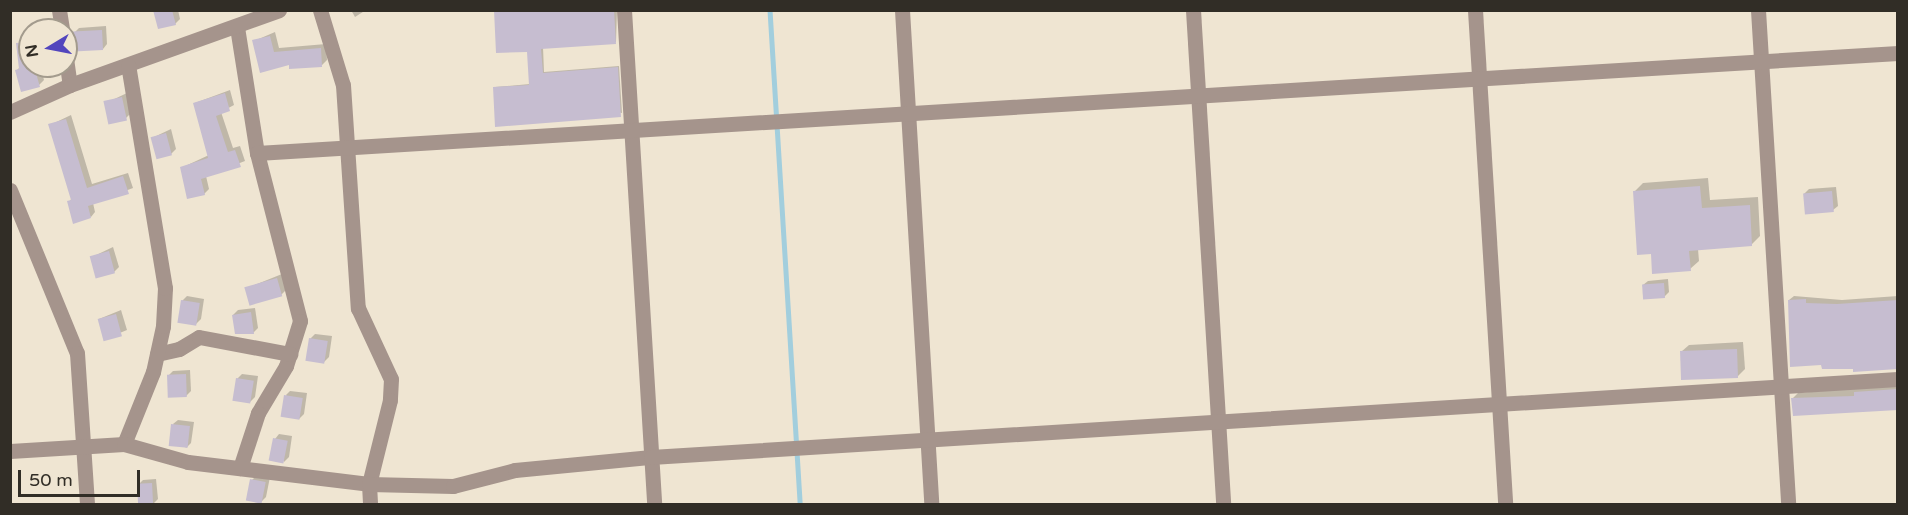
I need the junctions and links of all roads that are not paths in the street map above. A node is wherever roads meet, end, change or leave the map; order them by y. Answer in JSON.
{"nodes":[{"id":1,"x":279,"y":10,"type":"edge"},
{"id":2,"x":320,"y":10,"type":"edge"},
{"id":3,"x":624,"y":10,"type":"edge"},
{"id":4,"x":902,"y":10,"type":"edge"},
{"id":5,"x":1194,"y":10,"type":"edge"},
{"id":6,"x":1475,"y":10,"type":"edge"},
{"id":7,"x":1758,"y":10,"type":"edge"},
{"id":8,"x":237,"y":27,"type":"junction"},
{"id":9,"x":1898,"y":53,"type":"edge"},
{"id":10,"x":1761,"y":61,"type":"junction"},
{"id":11,"x":128,"y":65,"type":"junction"},
{"id":12,"x":1479,"y":77,"type":"junction"},
{"id":13,"x":69,"y":78,"type":"edge"},
{"id":14,"x":70,"y":85,"type":"junction"},
{"id":15,"x":1198,"y":95,"type":"junction"},
{"id":16,"x":10,"y":112,"type":"edge"},
{"id":17,"x":908,"y":114,"type":"junction"},
{"id":18,"x":632,"y":128,"type":"junction"},
{"id":19,"x":349,"y":145,"type":"junction"},
{"id":20,"x":257,"y":153,"type":"junction"},
{"id":21,"x":10,"y":190,"type":"edge"},
{"id":22,"x":157,"y":354,"type":"junction"},
{"id":23,"x":290,"y":354,"type":"junction"},
{"id":24,"x":1898,"y":379,"type":"edge"},
{"id":25,"x":1781,"y":387,"type":"junction"},
{"id":26,"x":1499,"y":405,"type":"junction"},
{"id":27,"x":1218,"y":422,"type":"junction"},
{"id":28,"x":927,"y":441,"type":"junction"},
{"id":29,"x":124,"y":444,"type":"junction"},
{"id":30,"x":84,"y":447,"type":"junction"},
{"id":31,"x":10,"y":451,"type":"edge"},
{"id":32,"x":651,"y":457,"type":"junction"},
{"id":33,"x":240,"y":468,"type":"junction"},
{"id":34,"x":369,"y":484,"type":"junction"},
{"id":35,"x":87,"y":504,"type":"edge"},
{"id":36,"x":370,"y":504,"type":"edge"},
{"id":37,"x":654,"y":504,"type":"edge"},
{"id":38,"x":932,"y":504,"type":"edge"},
{"id":39,"x":1223,"y":504,"type":"edge"},
{"id":40,"x":1505,"y":504,"type":"edge"},
{"id":41,"x":1788,"y":504,"type":"edge"}],
"edges":[{"from":1,"to":8,"type":"street"},
{"from":2,"to":19,"type":"street"},
{"from":3,"to":18,"type":"street"},
{"from":4,"to":17,"type":"street"},
{"from":5,"to":15,"type":"street"},
{"from":6,"to":12,"type":"street"},
{"from":7,"to":10,"type":"street"},
{"from":8,"to":11,"type":"street"},
{"from":8,"to":20,"type":"street"},
{"from":9,"to":10,"type":"street"},
{"from":10,"to":12,"type":"street"},
{"from":10,"to":25,"type":"street"},
{"from":11,"to":14,"type":"street"},
{"from":11,"to":22,"type":"street"},
{"from":12,"to":15,"type":"street"},
{"from":12,"to":26,"type":"street"},
{"from":13,"to":14,"type":"street"},
{"from":14,"to":16,"type":"street"},
{"from":15,"to":17,"type":"street"},
{"from":15,"to":27,"type":"street"},
{"from":17,"to":18,"type":"street"},
{"from":17,"to":28,"type":"street"},
{"from":18,"to":19,"type":"street"},
{"from":18,"to":32,"type":"street"},
{"from":19,"to":20,"type":"street"},
{"from":19,"to":34,"type":"street"},
{"from":20,"to":23,"type":"street"},
{"from":21,"to":30,"type":"street"},
{"from":22,"to":23,"type":"street"},
{"from":22,"to":29,"type":"street"},
{"from":23,"to":33,"type":"street"},
{"from":24,"to":25,"type":"street"},
{"from":25,"to":26,"type":"street"},
{"from":25,"to":41,"type":"street"},
{"from":26,"to":27,"type":"street"},
{"from":26,"to":40,"type":"street"},
{"from":27,"to":28,"type":"street"},
{"from":27,"to":39,"type":"street"},
{"from":28,"to":32,"type":"street"},
{"from":28,"to":38,"type":"street"},
{"from":29,"to":30,"type":"street"},
{"from":29,"to":33,"type":"street"},
{"from":30,"to":31,"type":"street"},
{"from":30,"to":35,"type":"street"},
{"from":32,"to":34,"type":"street"},
{"from":32,"to":37,"type":"street"},
{"from":33,"to":34,"type":"street"},
{"from":34,"to":36,"type":"street"}]}
